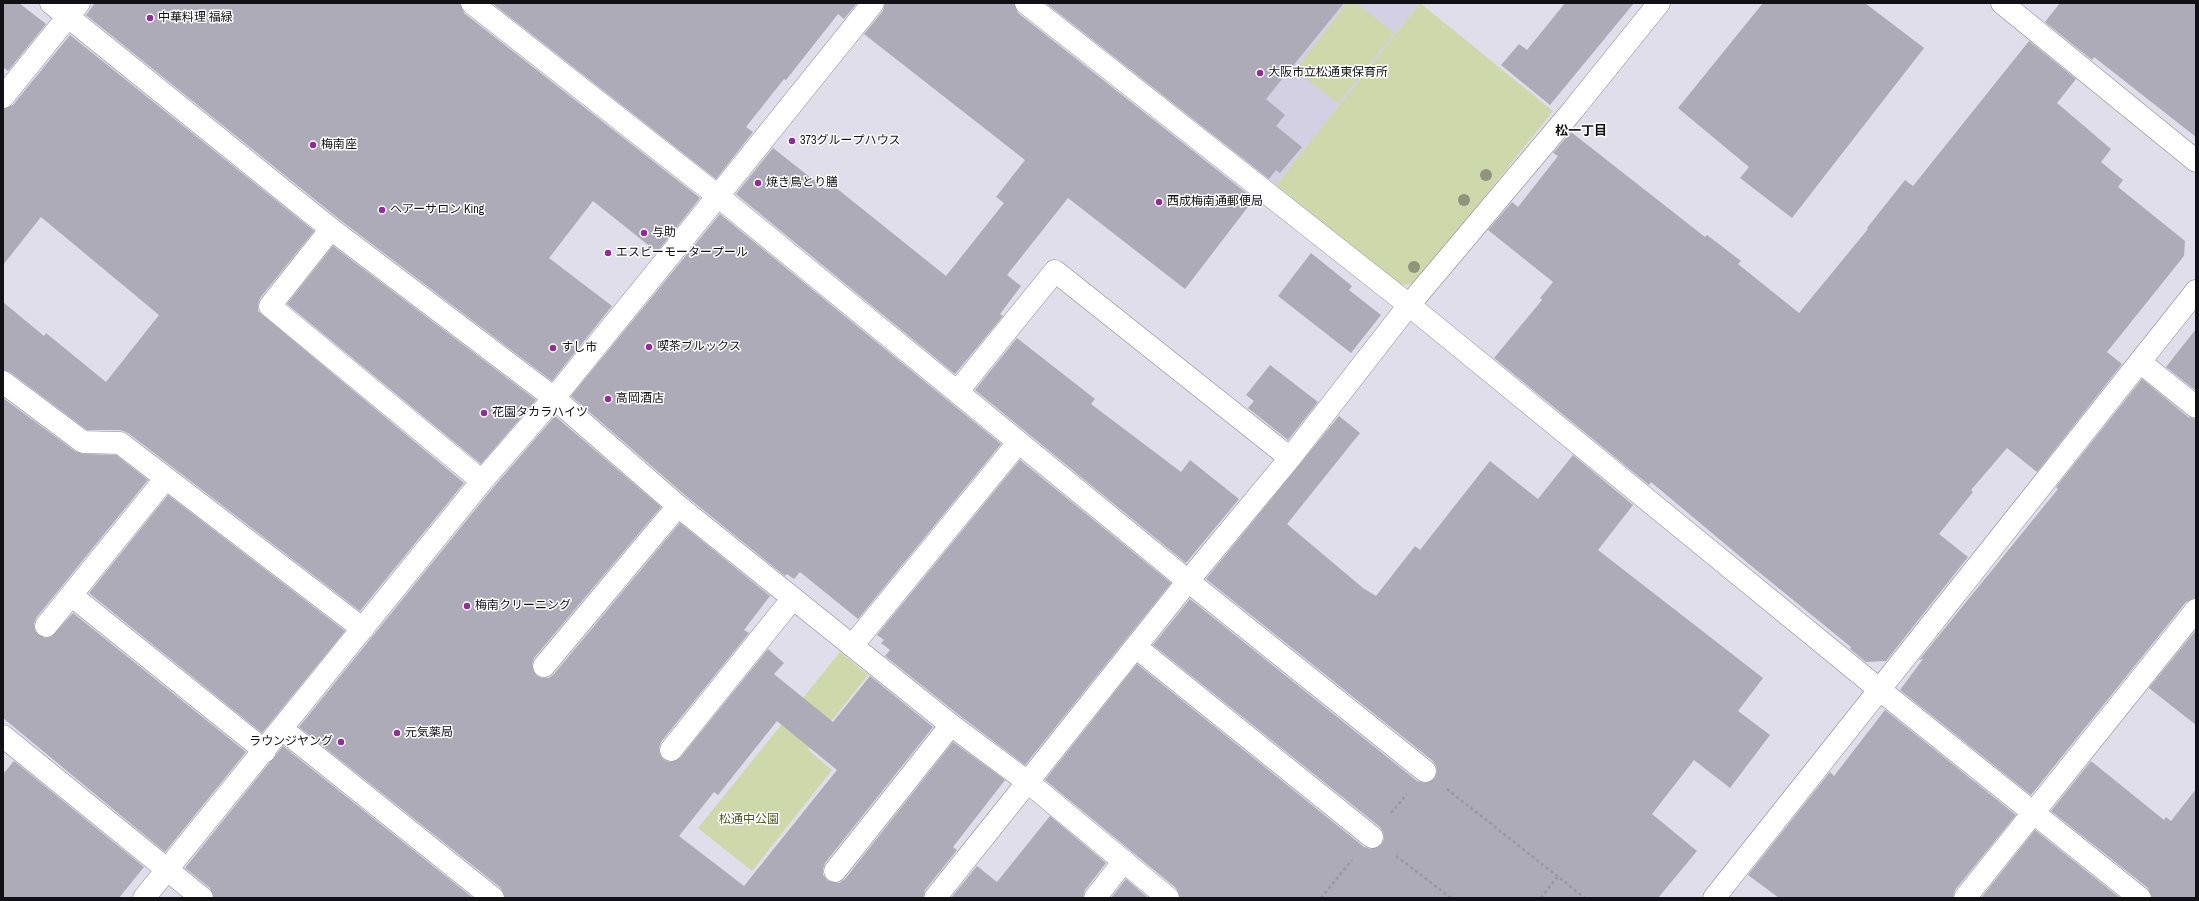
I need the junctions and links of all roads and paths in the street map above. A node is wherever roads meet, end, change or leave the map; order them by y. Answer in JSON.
{"nodes":[{"id":1,"x":50,"y":3,"type":"edge"},
{"id":2,"x":472,"y":3,"type":"edge"},
{"id":3,"x":873,"y":3,"type":"edge"},
{"id":4,"x":1026,"y":3,"type":"edge"},
{"id":5,"x":2002,"y":3,"type":"edge"},
{"id":6,"x":1654,"y":5,"type":"edge"},
{"id":7,"x":73,"y":10,"type":"edge"},
{"id":8,"x":3,"y":97,"type":"edge"},
{"id":9,"x":2196,"y":161,"type":"edge"},
{"id":10,"x":718,"y":196,"type":"junction"},
{"id":11,"x":332,"y":229,"type":"junction"},
{"id":12,"x":2196,"y":291,"type":"edge"},
{"id":13,"x":1409,"y":305,"type":"junction"},
{"id":14,"x":2140,"y":362,"type":"junction"},
{"id":15,"x":3,"y":382,"type":"edge"},
{"id":16,"x":957,"y":392,"type":"junction"},
{"id":17,"x":554,"y":398,"type":"junction"},
{"id":18,"x":2196,"y":407,"type":"edge"},
{"id":19,"x":1018,"y":442,"type":"junction"},
{"id":20,"x":1290,"y":458,"type":"junction"},
{"id":21,"x":166,"y":478,"type":"junction"},
{"id":22,"x":482,"y":482,"type":"junction"},
{"id":23,"x":678,"y":506,"type":"junction"},
{"id":24,"x":1188,"y":581,"type":"junction"},
{"id":25,"x":71,"y":595,"type":"junction"},
{"id":26,"x":793,"y":598,"type":"junction"},
{"id":27,"x":2196,"y":610,"type":"edge"},
{"id":28,"x":46,"y":626,"type":"dead end"},
{"id":29,"x":363,"y":629,"type":"junction"},
{"id":30,"x":852,"y":646,"type":"junction"},
{"id":31,"x":1137,"y":648,"type":"junction"},
{"id":32,"x":544,"y":666,"type":"dead end"},
{"id":33,"x":1880,"y":690,"type":"junction"},
{"id":34,"x":951,"y":725,"type":"junction"},
{"id":35,"x":282,"y":729,"type":"junction"},
{"id":36,"x":3,"y":736,"type":"edge"},
{"id":37,"x":671,"y":750,"type":"dead end"},
{"id":38,"x":265,"y":751,"type":"junction"},
{"id":39,"x":1425,"y":771,"type":"junction"},
{"id":40,"x":1029,"y":783,"type":"junction"},
{"id":41,"x":2034,"y":813,"type":"junction"},
{"id":42,"x":1372,"y":837,"type":"junction"},
{"id":43,"x":1124,"y":862,"type":"junction"},
{"id":44,"x":167,"y":869,"type":"junction"},
{"id":45,"x":834,"y":871,"type":"dead end"},
{"id":46,"x":1558,"y":876,"type":"junction"},
{"id":47,"x":144,"y":898,"type":"edge"},
{"id":48,"x":202,"y":898,"type":"edge"},
{"id":49,"x":493,"y":898,"type":"edge"},
{"id":50,"x":935,"y":898,"type":"edge"},
{"id":51,"x":1094,"y":898,"type":"edge"},
{"id":52,"x":1168,"y":898,"type":"edge"},
{"id":53,"x":1322,"y":898,"type":"edge"},
{"id":54,"x":1451,"y":898,"type":"edge"},
{"id":55,"x":1540,"y":898,"type":"edge"},
{"id":56,"x":1585,"y":898,"type":"edge"},
{"id":57,"x":1714,"y":898,"type":"edge"},
{"id":58,"x":1965,"y":898,"type":"edge"},
{"id":59,"x":2140,"y":898,"type":"edge"}],
"edges":[{"from":1,"to":7,"type":"street"},
{"from":2,"to":10,"type":"street"},
{"from":3,"to":10,"type":"street"},
{"from":4,"to":13,"type":"street"},
{"from":5,"to":9,"type":"street"},
{"from":6,"to":13,"type":"street"},
{"from":7,"to":8,"type":"street"},
{"from":7,"to":11,"type":"street"},
{"from":10,"to":16,"type":"street"},
{"from":10,"to":17,"type":"street"},
{"from":11,"to":17,"type":"street"},
{"from":11,"to":22,"type":"street"},
{"from":12,"to":14,"type":"street"},
{"from":13,"to":20,"type":"street"},
{"from":13,"to":33,"type":"street"},
{"from":14,"to":18,"type":"street"},
{"from":14,"to":33,"type":"street"},
{"from":15,"to":21,"type":"street"},
{"from":16,"to":19,"type":"street"},
{"from":16,"to":20,"type":"street"},
{"from":17,"to":22,"type":"street"},
{"from":17,"to":23,"type":"street"},
{"from":19,"to":24,"type":"street"},
{"from":19,"to":30,"type":"street"},
{"from":20,"to":24,"type":"street"},
{"from":21,"to":25,"type":"street"},
{"from":21,"to":29,"type":"street"},
{"from":22,"to":29,"type":"street"},
{"from":23,"to":26,"type":"street"},
{"from":23,"to":32,"type":"street"},
{"from":24,"to":31,"type":"street"},
{"from":24,"to":39,"type":"street"},
{"from":25,"to":28,"type":"street"},
{"from":25,"to":38,"type":"street"},
{"from":26,"to":30,"type":"street"},
{"from":26,"to":37,"type":"street"},
{"from":27,"to":41,"type":"street"},
{"from":29,"to":35,"type":"street"},
{"from":30,"to":34,"type":"street"},
{"from":31,"to":40,"type":"street"},
{"from":31,"to":42,"type":"street"},
{"from":33,"to":41,"type":"street"},
{"from":33,"to":57,"type":"street"},
{"from":34,"to":40,"type":"street"},
{"from":34,"to":45,"type":"street"},
{"from":35,"to":38,"type":"street"},
{"from":35,"to":49,"type":"street"},
{"from":36,"to":44,"type":"street"},
{"from":38,"to":44,"type":"street"},
{"from":39,"to":42,"type":"path"},
{"from":39,"to":46,"type":"path"},
{"from":40,"to":43,"type":"street"},
{"from":40,"to":50,"type":"street"},
{"from":41,"to":58,"type":"street"},
{"from":41,"to":59,"type":"street"},
{"from":42,"to":53,"type":"path"},
{"from":42,"to":54,"type":"path"},
{"from":43,"to":51,"type":"street"},
{"from":43,"to":52,"type":"street"},
{"from":44,"to":47,"type":"street"},
{"from":44,"to":48,"type":"street"},
{"from":46,"to":55,"type":"path"},
{"from":46,"to":56,"type":"path"}]}
